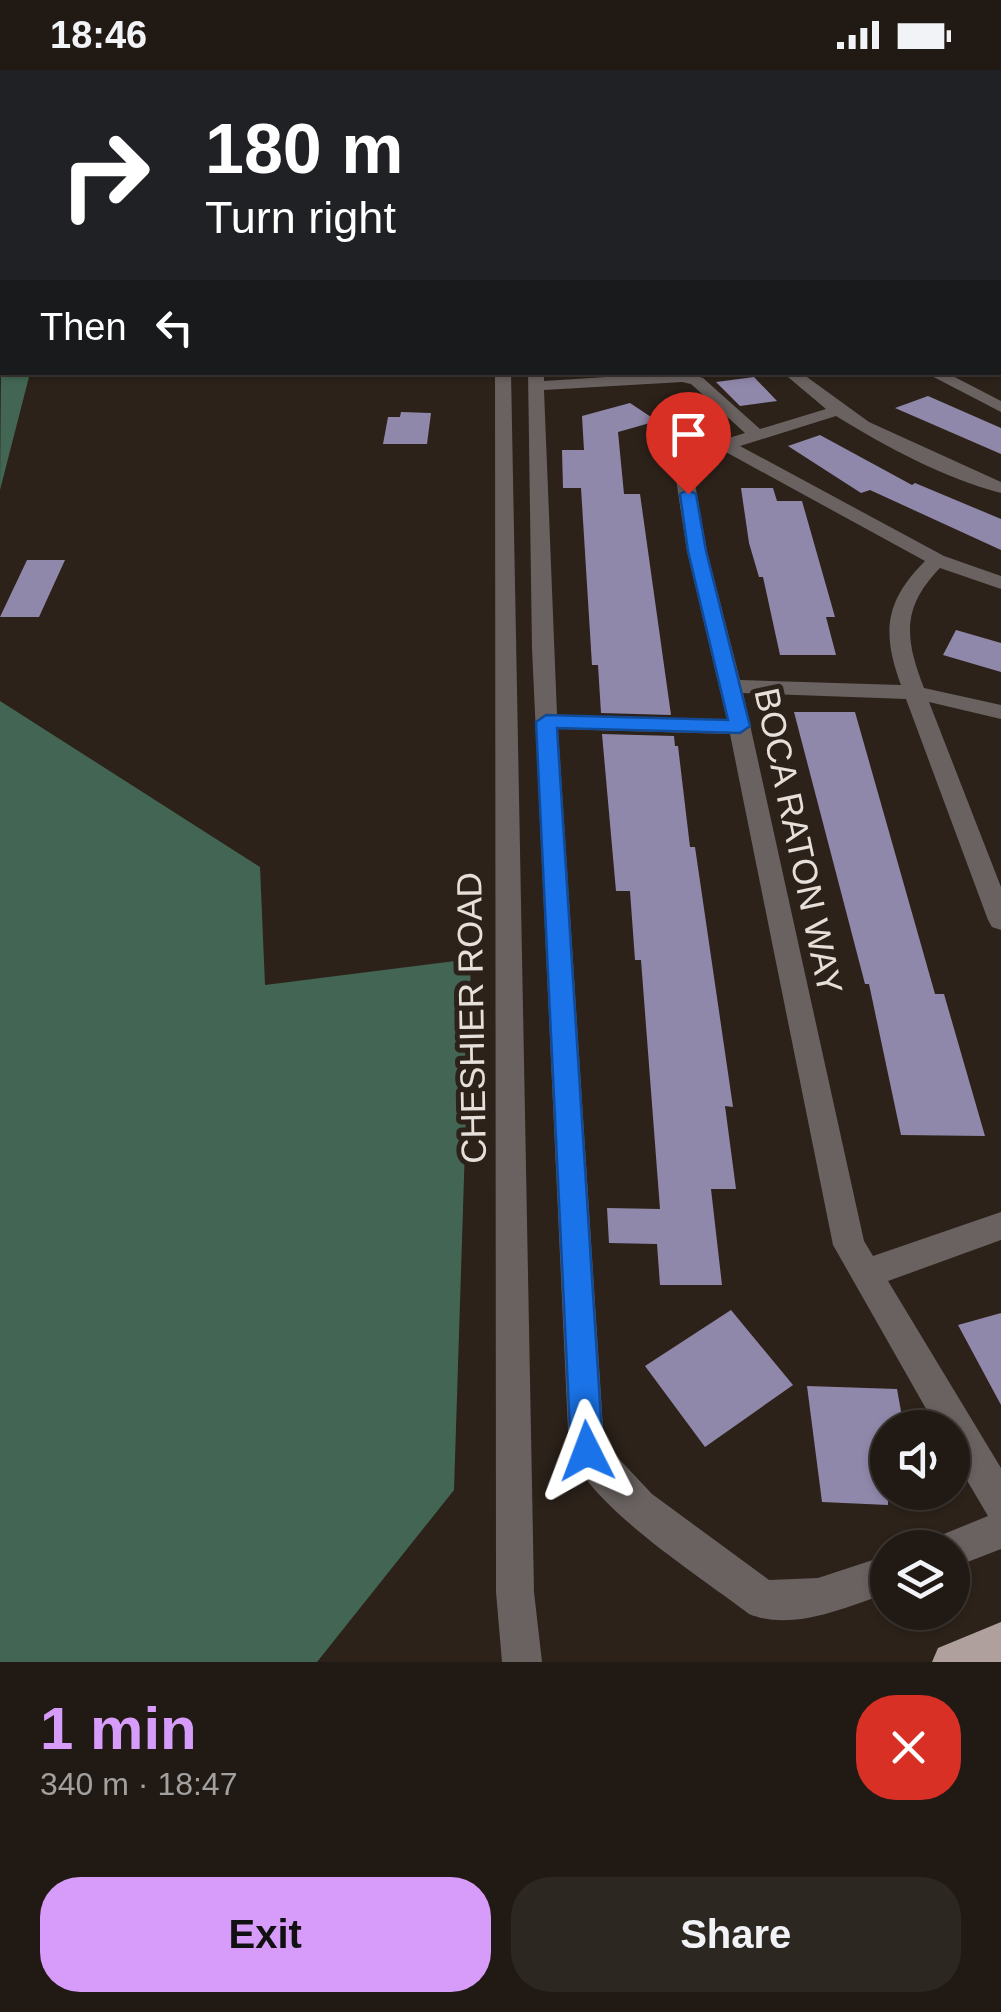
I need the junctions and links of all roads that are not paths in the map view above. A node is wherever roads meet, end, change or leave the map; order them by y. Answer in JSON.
{"nodes":[{"id":1,"x":504,"y":375,"type":"edge"},
{"id":2,"x":794,"y":375,"type":"edge"},
{"id":3,"x":938,"y":375,"type":"edge"},
{"id":4,"x":536,"y":379,"type":"edge"},
{"id":5,"x":1001,"y":407,"type":"edge"},
{"id":6,"x":839,"y":410,"type":"junction"},
{"id":7,"x":757,"y":435,"type":"junction"},
{"id":8,"x":726,"y":445,"type":"junction"},
{"id":9,"x":1001,"y":488,"type":"edge"},
{"id":10,"x":937,"y":560,"type":"junction"},
{"id":11,"x":1001,"y":583,"type":"edge"},
{"id":12,"x":731,"y":686,"type":"junction"},
{"id":13,"x":916,"y":693,"type":"junction"},
{"id":14,"x":1001,"y":712,"type":"edge"},
{"id":15,"x":546,"y":722,"type":"junction"},
{"id":16,"x":740,"y":726,"type":"junction"},
{"id":17,"x":1001,"y":920,"type":"edge"},
{"id":18,"x":1001,"y":1226,"type":"edge"},
{"id":19,"x":865,"y":1274,"type":"junction"},
{"id":20,"x":1001,"y":1502,"type":"edge"},
{"id":21,"x":1001,"y":1530,"type":"edge"},
{"id":22,"x":970,"y":1542,"type":"edge"},
{"id":23,"x":870,"y":1580,"type":"edge"},
{"id":24,"x":1001,"y":1642,"type":"edge"},
{"id":25,"x":522,"y":1662,"type":"edge"},
{"id":26,"x":952,"y":1662,"type":"edge"}],
"edges":[{"from":1,"to":25,"type":"street","name":"CHESHIER ROAD"},
{"from":2,"to":6,"type":"street"},
{"from":3,"to":5,"type":"street"},
{"from":4,"to":7,"type":"street"},
{"from":4,"to":15,"type":"street"},
{"from":6,"to":7,"type":"street","name":"BOCA RATON WAY"},
{"from":6,"to":9,"type":"street"},
{"from":7,"to":8,"type":"street","name":"BOCA RATON WAY"},
{"from":8,"to":10,"type":"street"},
{"from":8,"to":12,"type":"street","name":"BOCA RATON WAY"},
{"from":10,"to":11,"type":"street"},
{"from":10,"to":13,"type":"street"},
{"from":12,"to":13,"type":"street"},
{"from":12,"to":16,"type":"street","name":"BOCA RATON WAY"},
{"from":13,"to":14,"type":"street"},
{"from":13,"to":17,"type":"street"},
{"from":15,"to":16,"type":"street"},
{"from":15,"to":23,"type":"street"},
{"from":16,"to":19,"type":"street","name":"BOCA RATON WAY"},
{"from":18,"to":19,"type":"street"},
{"from":19,"to":20,"type":"street","name":"BOCA RATON WAY"},
{"from":21,"to":22,"type":"street"},
{"from":24,"to":26,"type":"main road"}]}
